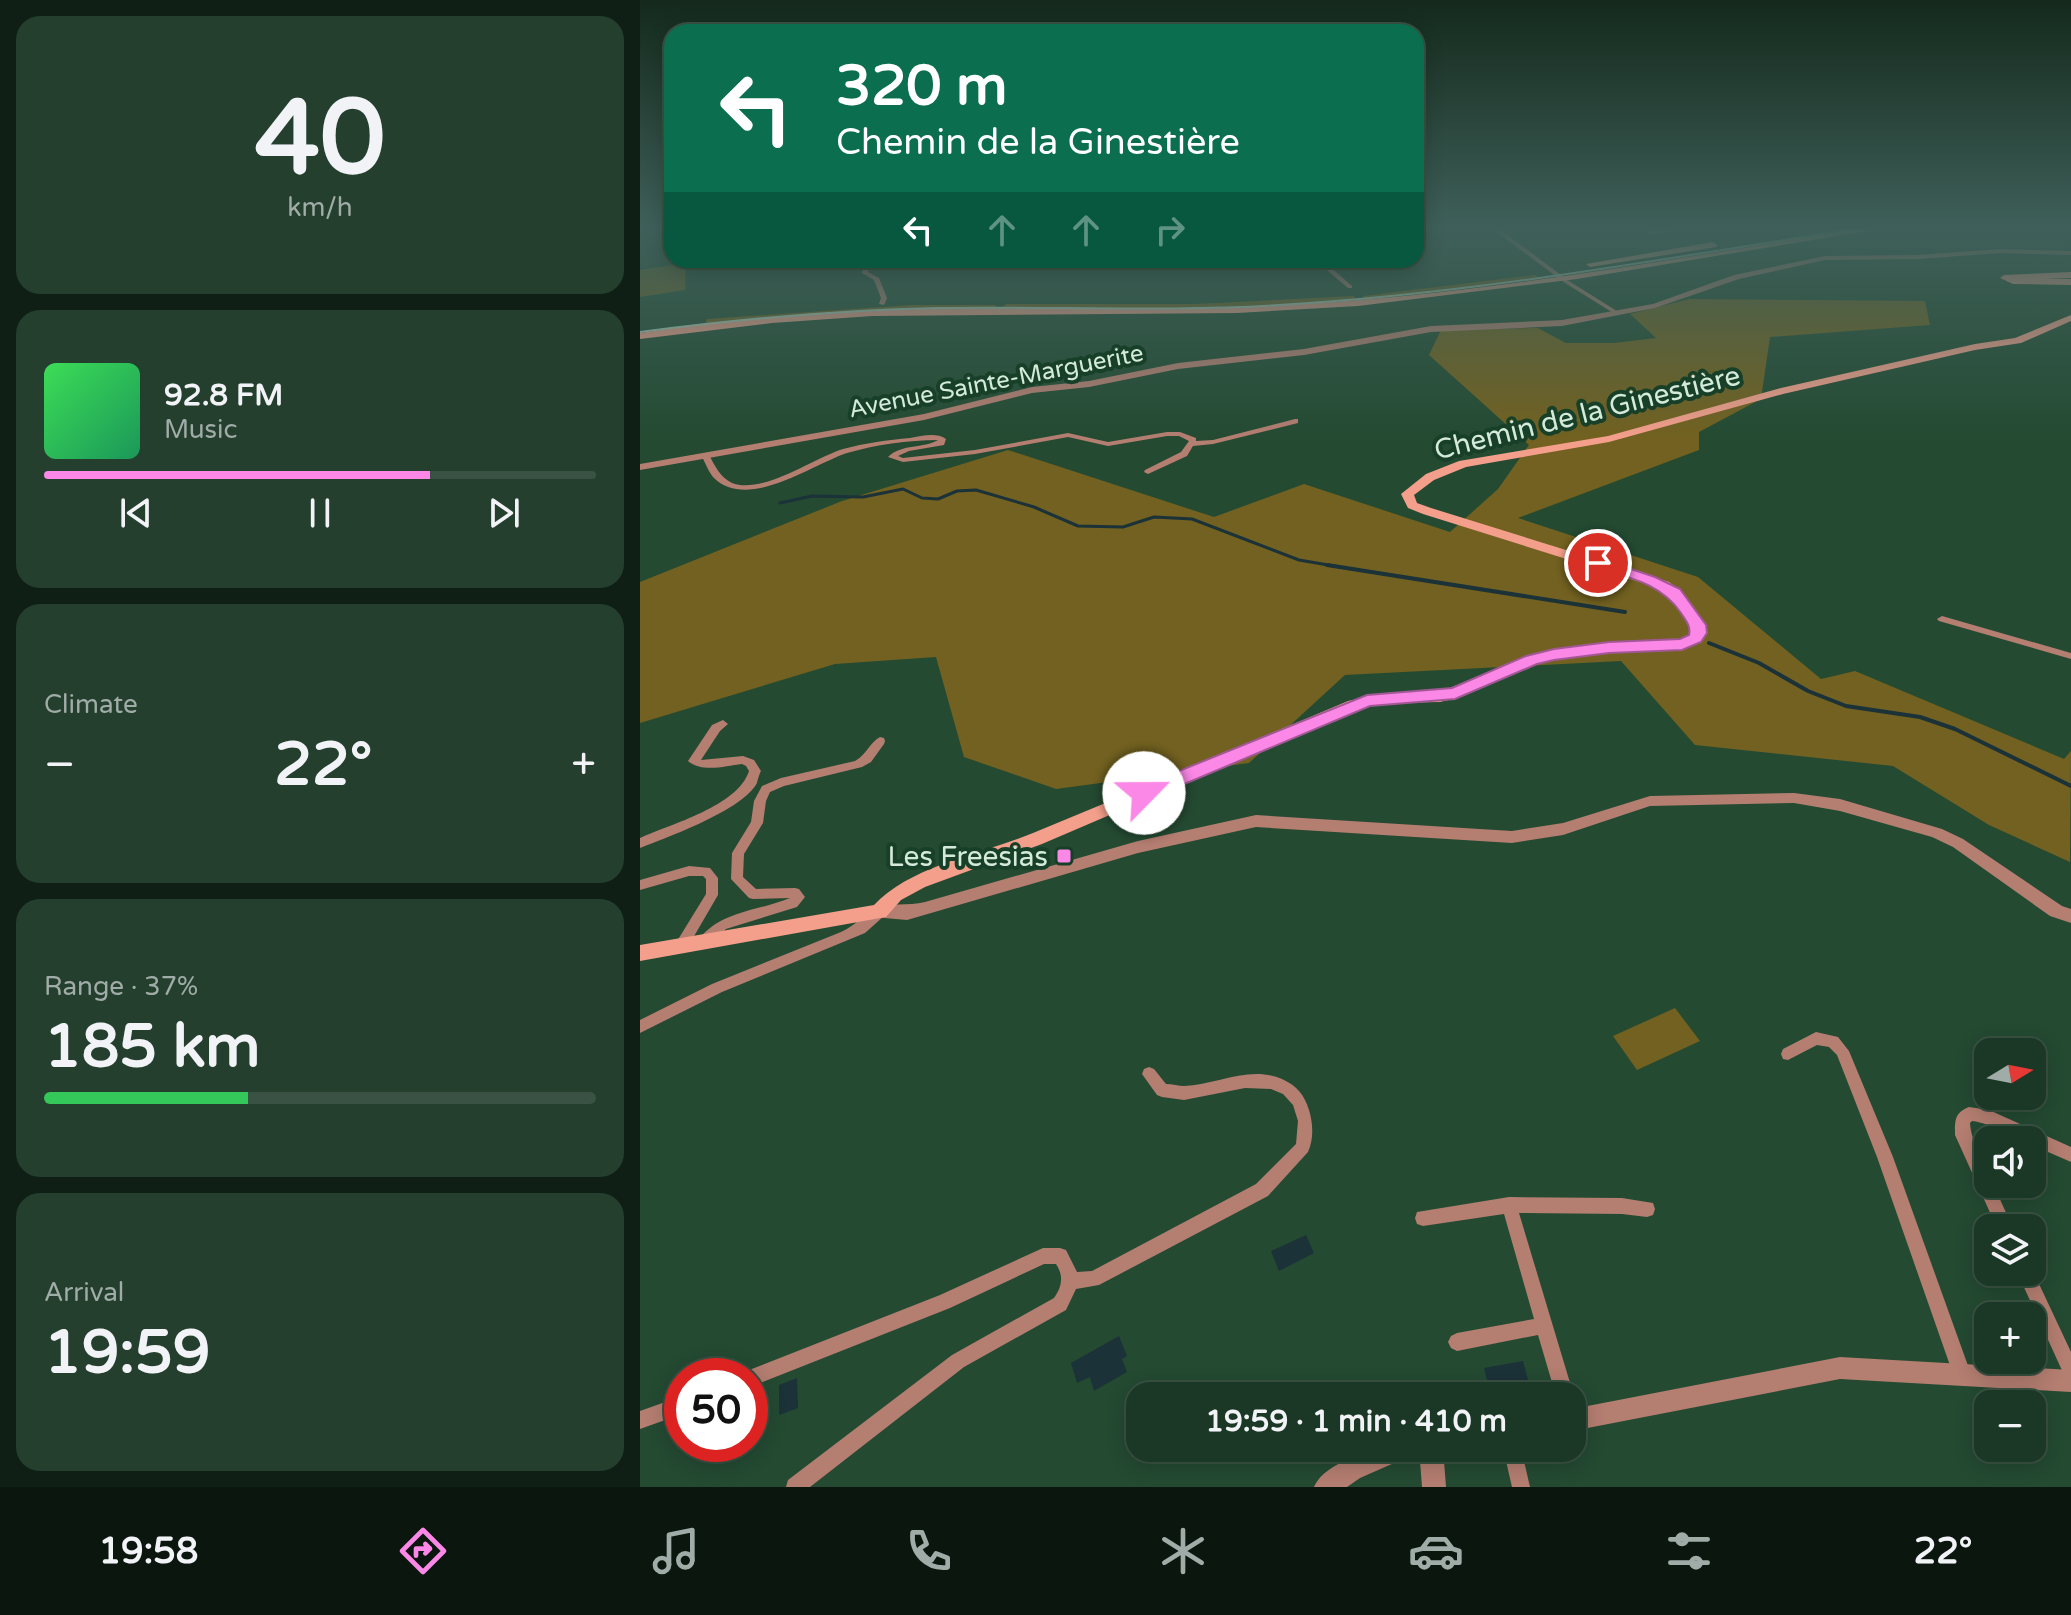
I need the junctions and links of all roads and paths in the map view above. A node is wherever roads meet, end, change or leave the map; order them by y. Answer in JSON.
{"nodes":[{"id":1,"x":884,"y":299,"type":"edge"},
{"id":2,"x":1276,"y":299,"type":"edge"},
{"id":3,"x":1384,"y":299,"type":"edge"},
{"id":4,"x":1596,"y":299,"type":"edge"},
{"id":5,"x":1674,"y":299,"type":"edge"},
{"id":6,"x":882,"y":304,"type":"junction"},
{"id":7,"x":1617,"y":313,"type":"junction"},
{"id":8,"x":2071,"y":318,"type":"edge"},
{"id":9,"x":640,"y":327,"type":"edge"},
{"id":10,"x":640,"y":336,"type":"edge"},
{"id":11,"x":1295,"y":421,"type":"dead end"},
{"id":12,"x":1193,"y":444,"type":"junction"},
{"id":13,"x":706,"y":457,"type":"junction"},
{"id":14,"x":640,"y":467,"type":"edge"},
{"id":15,"x":1148,"y":472,"type":"dead end"},
{"id":16,"x":1942,"y":619,"type":"dead end"},
{"id":17,"x":2071,"y":656,"type":"edge"},
{"id":18,"x":723,"y":724,"type":"dead end"},
{"id":19,"x":880,"y":741,"type":"dead end"},
{"id":20,"x":640,"y":843,"type":"edge"},
{"id":21,"x":640,"y":885,"type":"edge"},
{"id":22,"x":879,"y":912,"type":"junction"},
{"id":23,"x":2071,"y":916,"type":"edge"},
{"id":24,"x":703,"y":942,"type":"junction"},
{"id":25,"x":681,"y":946,"type":"junction"},
{"id":26,"x":640,"y":953,"type":"edge"},
{"id":27,"x":640,"y":1027,"type":"edge"},
{"id":28,"x":1788,"y":1054,"type":"dead end"},
{"id":29,"x":1149,"y":1074,"type":"dead end"},
{"id":30,"x":2071,"y":1155,"type":"edge"},
{"id":31,"x":1509,"y":1205,"type":"junction"},
{"id":32,"x":1647,"y":1209,"type":"dead end"},
{"id":33,"x":1999,"y":1214,"type":"edge"},
{"id":34,"x":1423,"y":1218,"type":"dead end"},
{"id":35,"x":1071,"y":1281,"type":"junction"},
{"id":36,"x":2032,"y":1286,"type":"edge"},
{"id":37,"x":1545,"y":1325,"type":"junction"},
{"id":38,"x":1457,"y":1342,"type":"dead end"},
{"id":39,"x":768,"y":1371,"type":"edge"},
{"id":40,"x":2071,"y":1371,"type":"edge"},
{"id":41,"x":1962,"y":1374,"type":"junction"},
{"id":42,"x":2071,"y":1381,"type":"edge"},
{"id":43,"x":1561,"y":1382,"type":"edge"},
{"id":44,"x":664,"y":1411,"type":"edge"},
{"id":45,"x":1586,"y":1417,"type":"edge"},
{"id":46,"x":640,"y":1420,"type":"edge"},
{"id":47,"x":1370,"y":1462,"type":"edge"},
{"id":48,"x":1432,"y":1462,"type":"edge"},
{"id":49,"x":1515,"y":1462,"type":"edge"},
{"id":50,"x":795,"y":1487,"type":"edge"},
{"id":51,"x":1326,"y":1487,"type":"edge"},
{"id":52,"x":1434,"y":1487,"type":"edge"},
{"id":53,"x":1521,"y":1487,"type":"edge"}],
"edges":[{"from":1,"to":6,"type":"street"},
{"from":2,"to":6,"type":"main road"},
{"from":3,"to":10,"type":"main road"},
{"from":4,"to":7,"type":"street"},
{"from":5,"to":7,"type":"street","name":"Avenue Sainte-Marguerite"},
{"from":6,"to":9,"type":"main road"},
{"from":7,"to":13,"type":"street","name":"Avenue Sainte-Marguerite"},
{"from":8,"to":22,"type":"main road","name":"Chemin de la Ginestière"},
{"from":11,"to":12,"type":"street"},
{"from":12,"to":13,"type":"street"},
{"from":12,"to":15,"type":"street"},
{"from":13,"to":14,"type":"street","name":"Avenue Sainte-Marguerite"},
{"from":16,"to":17,"type":"street"},
{"from":18,"to":20,"type":"street"},
{"from":19,"to":24,"type":"street"},
{"from":21,"to":25,"type":"street"},
{"from":22,"to":23,"type":"street"},
{"from":22,"to":24,"type":"main road"},
{"from":22,"to":27,"type":"street"},
{"from":24,"to":25,"type":"main road"},
{"from":25,"to":26,"type":"main road"},
{"from":28,"to":41,"type":"street"},
{"from":29,"to":35,"type":"street"},
{"from":30,"to":33,"type":"street"},
{"from":31,"to":32,"type":"street"},
{"from":31,"to":34,"type":"street"},
{"from":31,"to":37,"type":"street"},
{"from":35,"to":39,"type":"street"},
{"from":35,"to":50,"type":"street"},
{"from":36,"to":40,"type":"street"},
{"from":37,"to":38,"type":"street"},
{"from":37,"to":43,"type":"street"},
{"from":41,"to":42,"type":"street"},
{"from":41,"to":45,"type":"street"},
{"from":44,"to":46,"type":"street"},
{"from":47,"to":51,"type":"street"},
{"from":48,"to":52,"type":"street"},
{"from":49,"to":53,"type":"street"}]}
